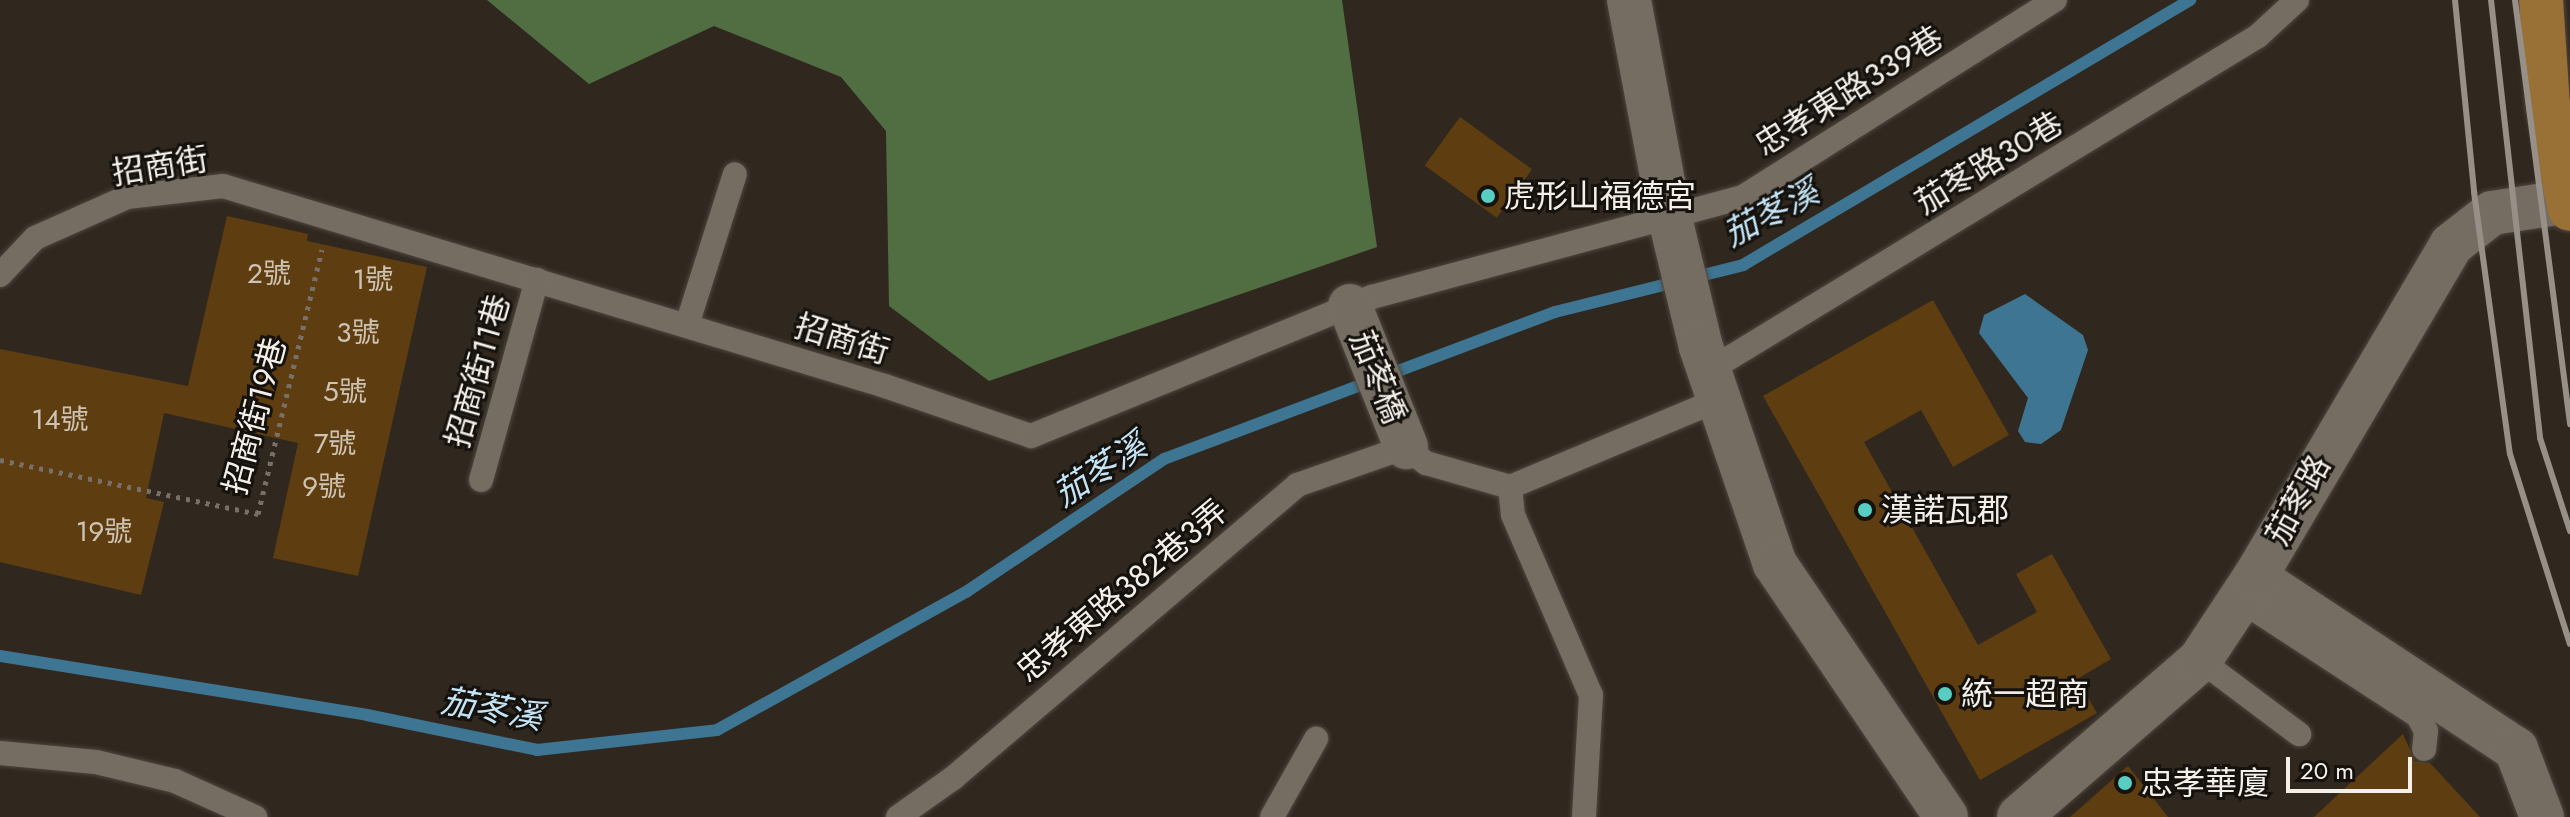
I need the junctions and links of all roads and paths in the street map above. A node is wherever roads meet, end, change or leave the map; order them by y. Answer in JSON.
{"nodes":[{"id":1,"x":1629,"y":0,"type":"edge"},
{"id":2,"x":2055,"y":0,"type":"edge"},
{"id":3,"x":2297,"y":0,"type":"edge"},
{"id":4,"x":2541,"y":0,"type":"edge"},
{"id":5,"x":735,"y":174,"type":"dead end"},
{"id":6,"x":2569,"y":204,"type":"edge"},
{"id":7,"x":328,"y":218,"type":"junction"},
{"id":8,"x":1671,"y":224,"type":"junction"},
{"id":9,"x":0,"y":275,"type":"edge"},
{"id":10,"x":537,"y":280,"type":"junction"},
{"id":11,"x":1350,"y":306,"type":"junction"},
{"id":12,"x":687,"y":325,"type":"junction"},
{"id":13,"x":1709,"y":373,"type":"junction"},
{"id":14,"x":1406,"y":447,"type":"junction"},
{"id":15,"x":0,"y":460,"type":"edge"},
{"id":16,"x":481,"y":480,"type":"dead end"},
{"id":17,"x":1510,"y":487,"type":"junction"},
{"id":18,"x":2247,"y":588,"type":"junction"},
{"id":19,"x":2200,"y":660,"type":"junction"},
{"id":20,"x":2299,"y":734,"type":"dead end"},
{"id":21,"x":1316,"y":739,"type":"dead end"},
{"id":22,"x":2424,"y":749,"type":"dead end"},
{"id":23,"x":0,"y":753,"type":"edge"},
{"id":24,"x":255,"y":817,"type":"edge"},
{"id":25,"x":898,"y":817,"type":"edge"},
{"id":26,"x":1272,"y":817,"type":"edge"},
{"id":27,"x":1584,"y":817,"type":"edge"},
{"id":28,"x":1946,"y":817,"type":"edge"},
{"id":29,"x":2019,"y":817,"type":"edge"},
{"id":30,"x":2542,"y":817,"type":"edge"}],
"edges":[{"from":1,"to":8,"type":"street"},
{"from":2,"to":8,"type":"lane","name":"忠孝東路339巷"},
{"from":3,"to":13,"type":"lane","name":"茄苳路30巷"},
{"from":4,"to":6,"type":"main road"},
{"from":5,"to":12,"type":"lane"},
{"from":6,"to":18,"type":"street","name":"茄苳路"},
{"from":7,"to":9,"type":"lane","name":"招商街"},
{"from":7,"to":10,"type":"lane","name":"招商街"},
{"from":7,"to":15,"type":"path","name":"招商街19巷"},
{"from":8,"to":11,"type":"lane","name":"招商街"},
{"from":8,"to":13,"type":"street"},
{"from":10,"to":12,"type":"lane","name":"招商街"},
{"from":10,"to":16,"type":"lane","name":"招商街11巷"},
{"from":11,"to":12,"type":"lane","name":"招商街"},
{"from":11,"to":14,"type":"street","name":"茄苳橋"},
{"from":13,"to":17,"type":"lane","name":"茄苳路30巷"},
{"from":13,"to":28,"type":"street"},
{"from":14,"to":17,"type":"lane"},
{"from":14,"to":25,"type":"lane","name":"忠孝東路382巷3弄"},
{"from":17,"to":27,"type":"lane"},
{"from":18,"to":19,"type":"street","name":"茄苳路"},
{"from":18,"to":22,"type":"lane"},
{"from":18,"to":30,"type":"street"},
{"from":19,"to":20,"type":"lane"},
{"from":19,"to":29,"type":"street","name":"茄苳路"},
{"from":21,"to":26,"type":"lane"},
{"from":23,"to":24,"type":"lane"}]}
